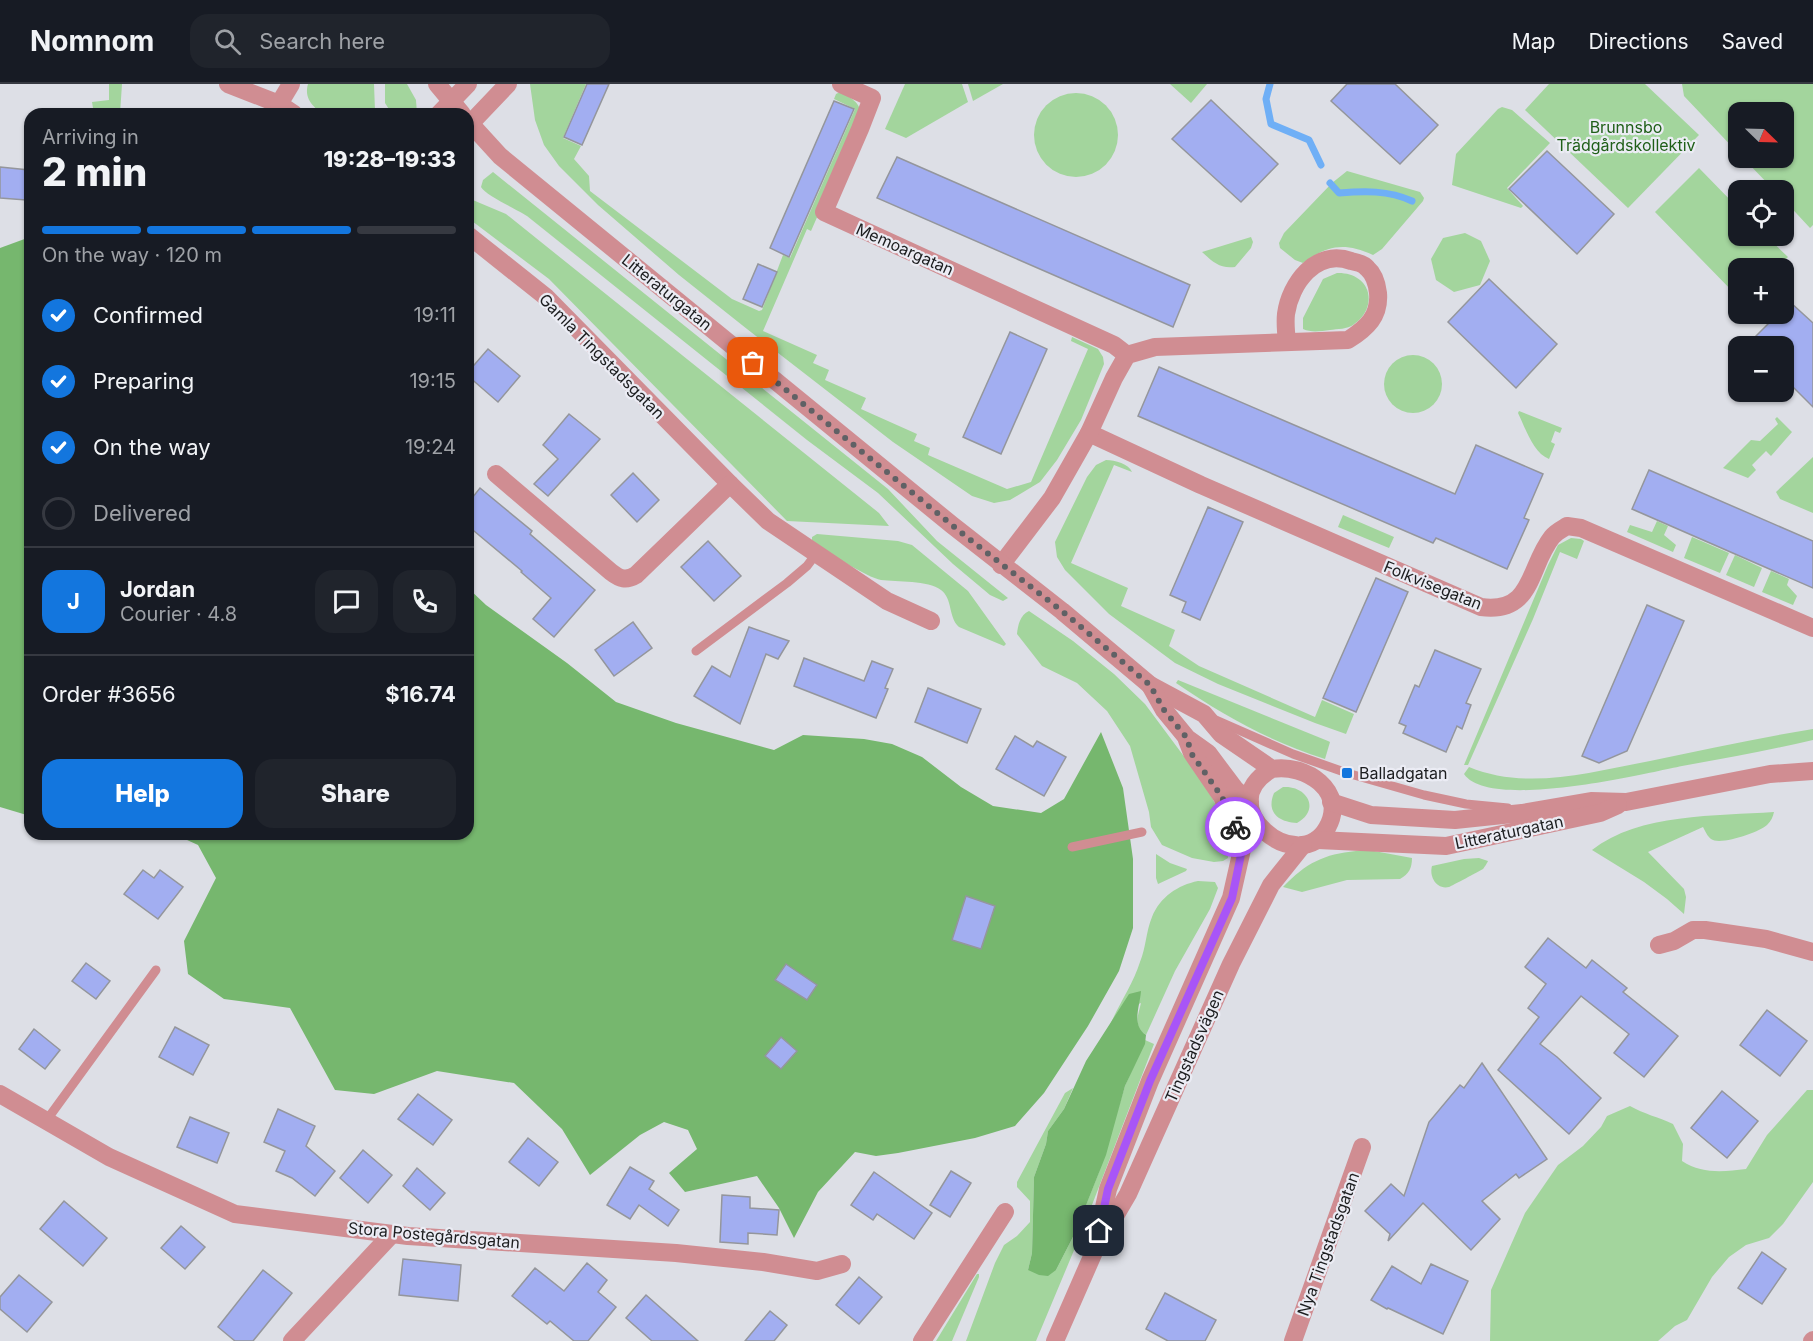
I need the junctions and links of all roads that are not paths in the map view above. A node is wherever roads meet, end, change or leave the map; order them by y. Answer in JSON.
{"nodes":[{"id":1,"x":228,"y":84,"type":"edge"},
{"id":2,"x":291,"y":84,"type":"edge"},
{"id":3,"x":437,"y":84,"type":"edge"},
{"id":4,"x":468,"y":84,"type":"edge"},
{"id":5,"x":508,"y":84,"type":"edge"},
{"id":6,"x":841,"y":84,"type":"edge"},
{"id":7,"x":284,"y":108,"type":"edge"},
{"id":8,"x":286,"y":108,"type":"edge"},
{"id":9,"x":454,"y":108,"type":"edge"},
{"id":10,"x":462,"y":108,"type":"edge"},
{"id":11,"x":473,"y":108,"type":"edge"},
{"id":12,"x":474,"y":131,"type":"edge"},
{"id":13,"x":474,"y":240,"type":"edge"},
{"id":14,"x":1287,"y":342,"type":"junction"},
{"id":15,"x":1127,"y":355,"type":"junction"},
{"id":16,"x":1089,"y":433,"type":"junction"},
{"id":17,"x":496,"y":474,"type":"dead end"},
{"id":18,"x":730,"y":484,"type":"junction"},
{"id":19,"x":816,"y":554,"type":"junction"},
{"id":20,"x":1001,"y":565,"type":"junction"},
{"id":21,"x":931,"y":621,"type":"dead end"},
{"id":22,"x":1813,"y":628,"type":"edge"},
{"id":23,"x":696,"y":651,"type":"dead end"},
{"id":24,"x":1150,"y":685,"type":"junction"},
{"id":25,"x":1204,"y":714,"type":"junction"},
{"id":26,"x":1187,"y":738,"type":"junction"},
{"id":27,"x":1272,"y":769,"type":"junction"},
{"id":28,"x":1813,"y":771,"type":"edge"},
{"id":29,"x":1331,"y":802,"type":"junction"},
{"id":30,"x":1626,"y":802,"type":"junction"},
{"id":31,"x":1251,"y":809,"type":"junction"},
{"id":32,"x":1522,"y":813,"type":"junction"},
{"id":33,"x":1142,"y":832,"type":"dead end"},
{"id":34,"x":1310,"y":842,"type":"junction"},
{"id":35,"x":1243,"y":845,"type":"junction"},
{"id":36,"x":1071,"y":847,"type":"dead end"},
{"id":37,"x":1659,"y":945,"type":"dead end"},
{"id":38,"x":1813,"y":952,"type":"edge"},
{"id":39,"x":156,"y":970,"type":"dead end"},
{"id":40,"x":0,"y":1094,"type":"edge"},
{"id":41,"x":46,"y":1121,"type":"junction"},
{"id":42,"x":1362,"y":1148,"type":"dead end"},
{"id":43,"x":1005,"y":1212,"type":"dead end"},
{"id":44,"x":392,"y":1234,"type":"junction"},
{"id":45,"x":1094,"y":1252,"type":"junction"},
{"id":46,"x":842,"y":1264,"type":"dead end"},
{"id":47,"x":292,"y":1341,"type":"edge"},
{"id":48,"x":922,"y":1341,"type":"edge"},
{"id":49,"x":1055,"y":1341,"type":"edge"},
{"id":50,"x":1293,"y":1341,"type":"edge"}],
"edges":[{"from":1,"to":7,"type":"street"},
{"from":2,"to":8,"type":"street"},
{"from":3,"to":9,"type":"street","name":"Litteraturgatan"},
{"from":4,"to":10,"type":"street"},
{"from":5,"to":11,"type":"street"},
{"from":6,"to":15,"type":"street","name":"Memoargatan"},
{"from":12,"to":20,"type":"street","name":"Litteraturgatan"},
{"from":13,"to":18,"type":"street","name":"Gamla Tingstadsgatan"},
{"from":14,"to":14,"type":"street"},
{"from":14,"to":15,"type":"street"},
{"from":15,"to":16,"type":"street"},
{"from":16,"to":20,"type":"street"},
{"from":16,"to":22,"type":"street","name":"Folkvisegatan"},
{"from":17,"to":18,"type":"street"},
{"from":18,"to":19,"type":"street","name":"Gamla Tingstadsgatan"},
{"from":19,"to":21,"type":"street","name":"Gamla Tingstadsgatan"},
{"from":19,"to":23,"type":"lane"},
{"from":20,"to":24,"type":"street","name":"Litteraturgatan"},
{"from":24,"to":25,"type":"street","name":"Litteraturgatan"},
{"from":24,"to":26,"type":"street","name":"Litteraturgatan"},
{"from":25,"to":27,"type":"street","name":"Litteraturgatan"},
{"from":25,"to":32,"type":"lane"},
{"from":26,"to":31,"type":"street","name":"Litteraturgatan"},
{"from":26,"to":35,"type":"street","name":"Litteraturgatan"},
{"from":27,"to":29,"type":"street","name":"Litteraturgatan"},
{"from":27,"to":31,"type":"street"},
{"from":28,"to":30,"type":"street","name":"Litteraturgatan"},
{"from":29,"to":32,"type":"street","name":"Litteraturgatan"},
{"from":29,"to":34,"type":"street"},
{"from":30,"to":32,"type":"street","name":"Litteraturgatan"},
{"from":30,"to":34,"type":"street","name":"Litteraturgatan"},
{"from":31,"to":34,"type":"street","name":"Litteraturgatan"},
{"from":31,"to":35,"type":"street","name":"Tingstadsvägen"},
{"from":33,"to":36,"type":"lane"},
{"from":34,"to":45,"type":"street","name":"Tingstadsvägen"},
{"from":35,"to":45,"type":"street","name":"Tingstadsvägen"},
{"from":37,"to":38,"type":"street"},
{"from":39,"to":41,"type":"lane"},
{"from":40,"to":41,"type":"street","name":"Stora Postegårdsgatan"},
{"from":41,"to":44,"type":"street","name":"Stora Postegårdsgatan"},
{"from":42,"to":50,"type":"street","name":"Nya Tingstadsgatan"},
{"from":43,"to":48,"type":"street"},
{"from":44,"to":46,"type":"street","name":"Stora Postegårdsgatan"},
{"from":44,"to":47,"type":"street"},
{"from":45,"to":49,"type":"street","name":"Tingstadsvägen"}]}
